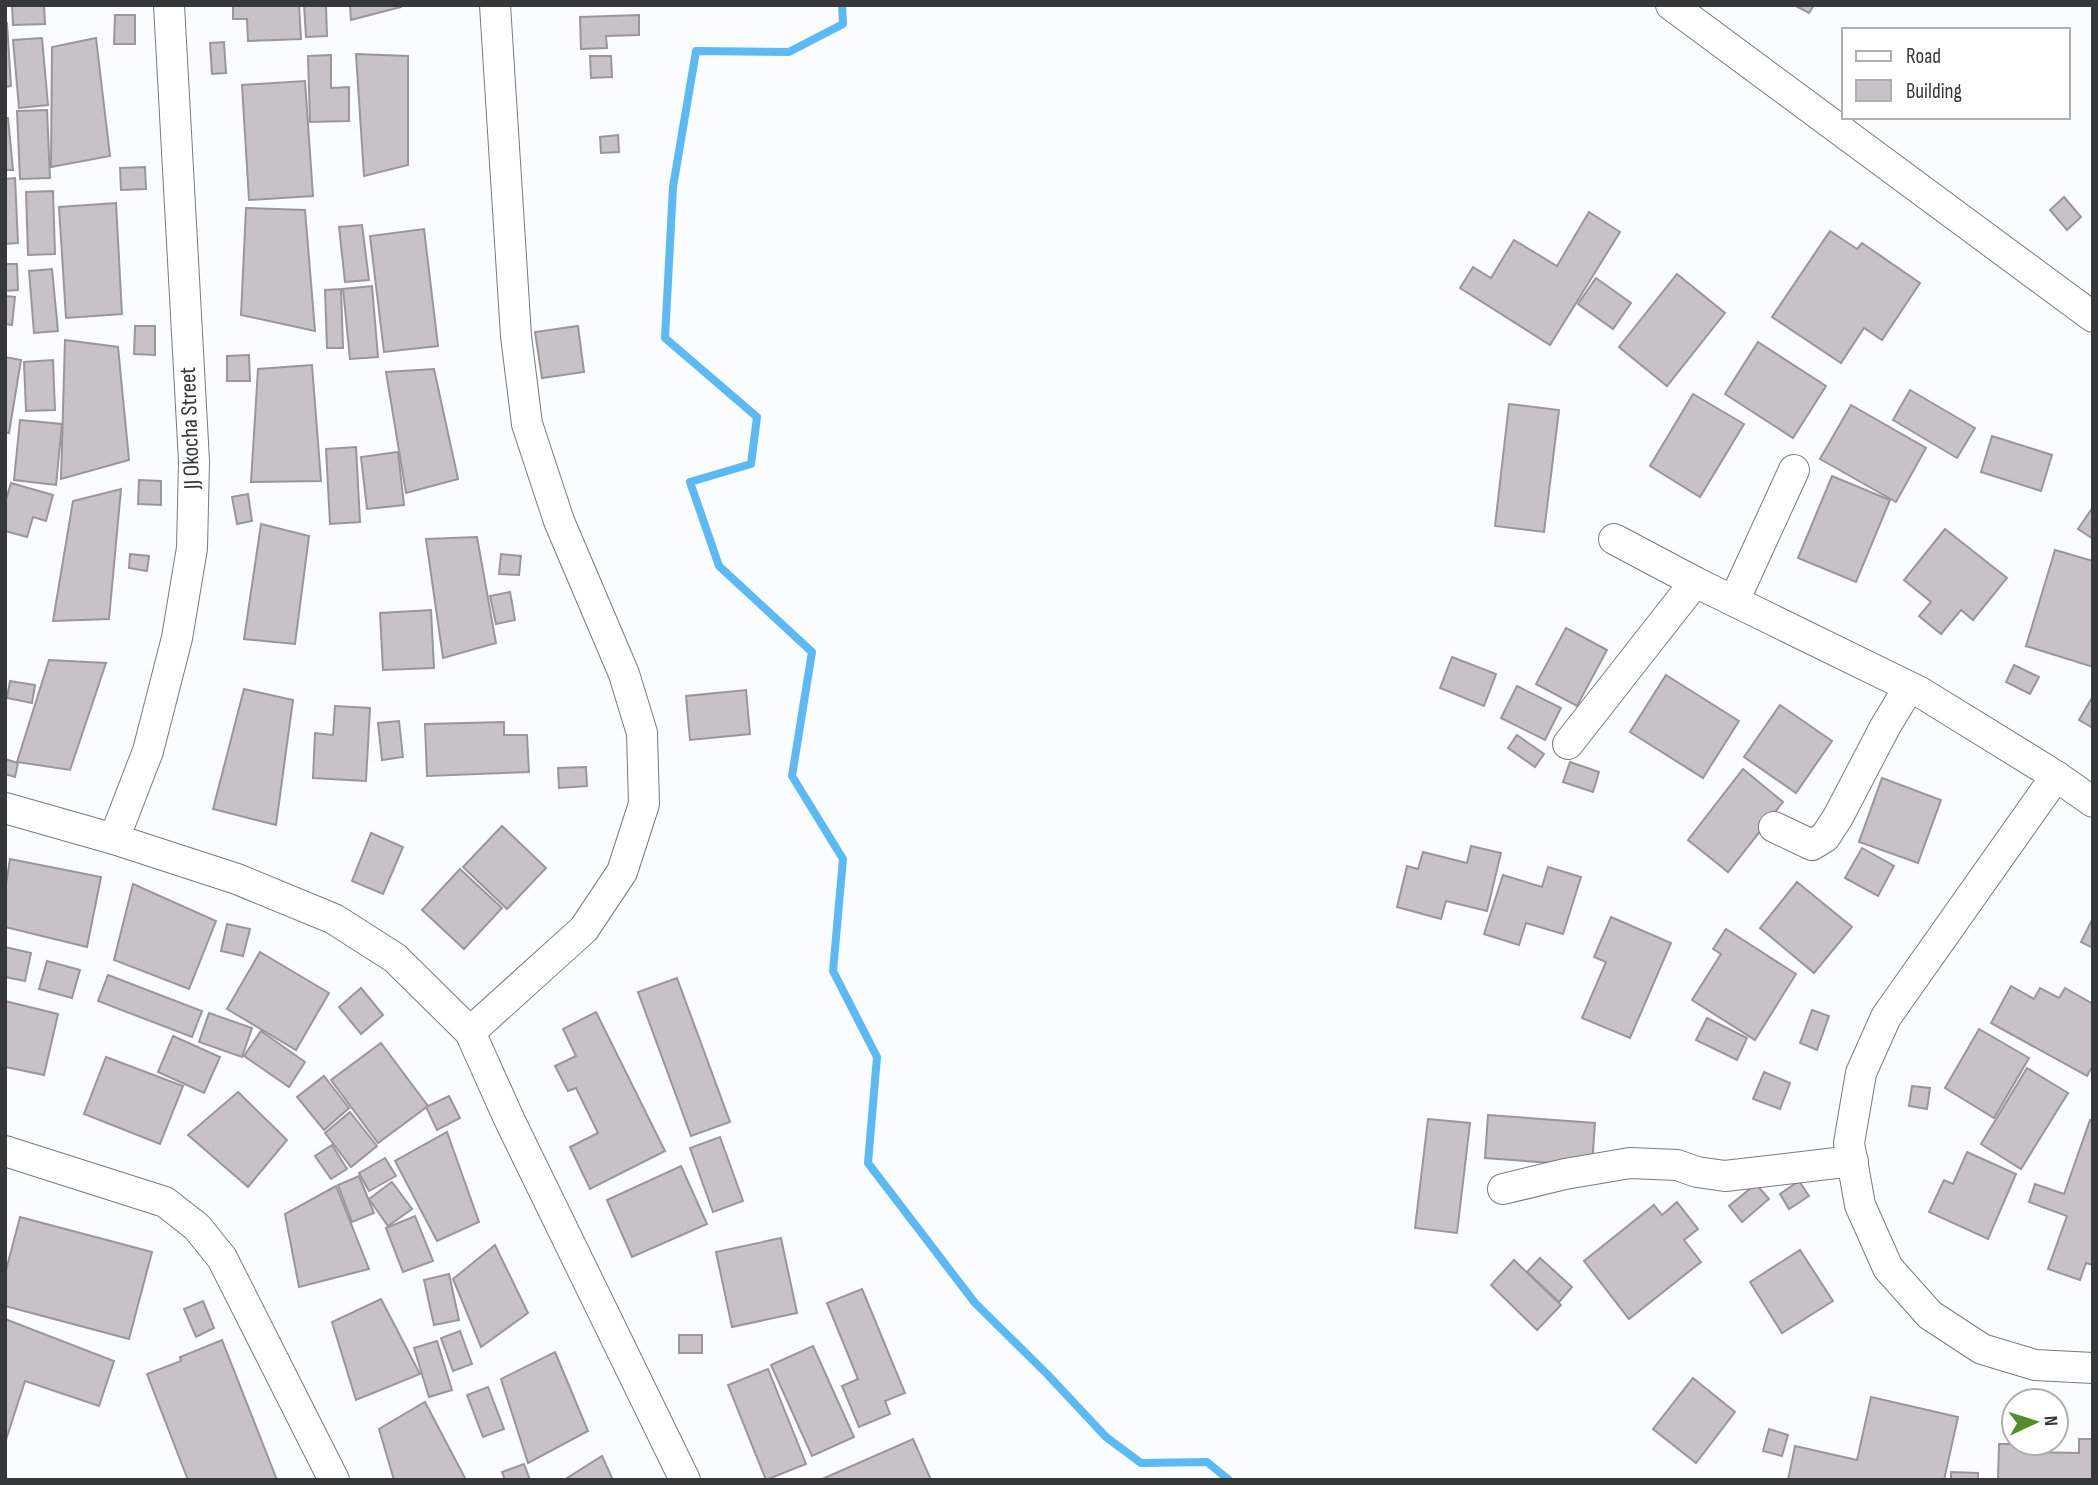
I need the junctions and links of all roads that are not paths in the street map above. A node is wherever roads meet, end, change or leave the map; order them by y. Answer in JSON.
{"nodes":[{"id":1,"x":169,"y":5,"type":"edge"},
{"id":2,"x":495,"y":5,"type":"edge"},
{"id":3,"x":1671,"y":5,"type":"edge"},
{"id":4,"x":2093,"y":317,"type":"edge"},
{"id":5,"x":1794,"y":470,"type":"dead end"},
{"id":6,"x":1614,"y":539,"type":"dead end"},
{"id":7,"x":1695,"y":582,"type":"junction"},
{"id":8,"x":1734,"y":601,"type":"junction"},
{"id":9,"x":1909,"y":687,"type":"junction"},
{"id":10,"x":1568,"y":744,"type":"dead end"},
{"id":11,"x":2056,"y":776,"type":"junction"},
{"id":12,"x":2093,"y":802,"type":"edge"},
{"id":13,"x":5,"y":808,"type":"edge"},
{"id":14,"x":1774,"y":827,"type":"dead end"},
{"id":15,"x":114,"y":839,"type":"junction"},
{"id":16,"x":470,"y":1032,"type":"junction"},
{"id":17,"x":5,"y":1151,"type":"edge"},
{"id":18,"x":1853,"y":1161,"type":"junction"},
{"id":19,"x":1503,"y":1189,"type":"dead end"},
{"id":20,"x":2093,"y":1368,"type":"edge"},
{"id":21,"x":334,"y":1480,"type":"edge"},
{"id":22,"x":685,"y":1480,"type":"edge"}],
"edges":[{"from":1,"to":15,"type":"street","name":"JJ Okocha Street"},
{"from":2,"to":16,"type":"street"},
{"from":3,"to":4,"type":"street"},
{"from":5,"to":8,"type":"street"},
{"from":6,"to":7,"type":"street"},
{"from":7,"to":8,"type":"street"},
{"from":7,"to":10,"type":"street"},
{"from":8,"to":9,"type":"street"},
{"from":9,"to":11,"type":"street"},
{"from":9,"to":14,"type":"street"},
{"from":11,"to":12,"type":"street"},
{"from":11,"to":18,"type":"street"},
{"from":13,"to":15,"type":"street"},
{"from":15,"to":16,"type":"street"},
{"from":16,"to":22,"type":"street"},
{"from":17,"to":21,"type":"street"},
{"from":18,"to":19,"type":"street"},
{"from":18,"to":20,"type":"street"}]}
